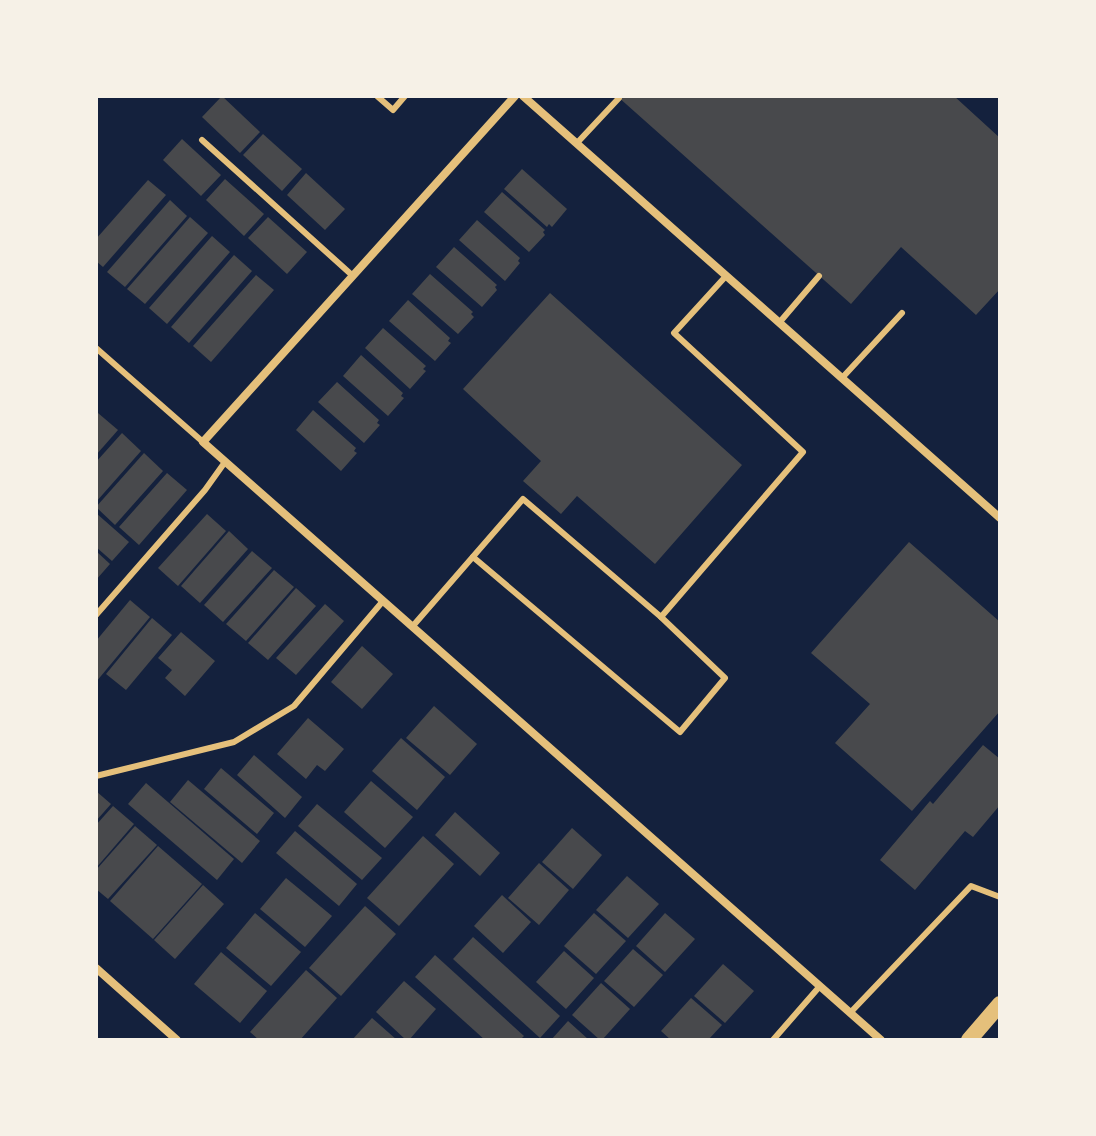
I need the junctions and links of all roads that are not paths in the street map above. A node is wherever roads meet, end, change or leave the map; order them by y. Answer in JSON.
{"nodes":[{"id":1,"x":377,"y":96,"type":"edge"},
{"id":2,"x":405,"y":96,"type":"edge"},
{"id":3,"x":515,"y":96,"type":"edge"},
{"id":4,"x":523,"y":96,"type":"edge"},
{"id":5,"x":619,"y":98,"type":"edge"},
{"id":6,"x":202,"y":140,"type":"dead end"},
{"id":7,"x":577,"y":143,"type":"junction"},
{"id":8,"x":353,"y":276,"type":"junction"},
{"id":9,"x":726,"y":276,"type":"junction"},
{"id":10,"x":819,"y":276,"type":"dead end"},
{"id":11,"x":902,"y":313,"type":"dead end"},
{"id":12,"x":779,"y":323,"type":"junction"},
{"id":13,"x":96,"y":348,"type":"edge"},
{"id":14,"x":842,"y":378,"type":"junction"},
{"id":15,"x":203,"y":442,"type":"junction"},
{"id":16,"x":225,"y":462,"type":"junction"},
{"id":17,"x":1000,"y":518,"type":"edge"},
{"id":18,"x":473,"y":557,"type":"junction"},
{"id":19,"x":383,"y":601,"type":"junction"},
{"id":20,"x":96,"y":615,"type":"edge"},
{"id":21,"x":661,"y":617,"type":"junction"},
{"id":22,"x":412,"y":627,"type":"junction"},
{"id":23,"x":96,"y":776,"type":"edge"},
{"id":24,"x":1000,"y":897,"type":"edge"},
{"id":25,"x":96,"y":968,"type":"edge"},
{"id":26,"x":820,"y":986,"type":"junction"},
{"id":27,"x":1000,"y":1004,"type":"edge"},
{"id":28,"x":850,"y":1013,"type":"junction"},
{"id":29,"x":177,"y":1040,"type":"edge"},
{"id":30,"x":773,"y":1040,"type":"edge"},
{"id":31,"x":881,"y":1040,"type":"edge"},
{"id":32,"x":969,"y":1040,"type":"edge"}],
"edges":[{"from":1,"to":2,"type":"lane"},
{"from":3,"to":8,"type":"street"},
{"from":4,"to":7,"type":"street"},
{"from":5,"to":7,"type":"lane"},
{"from":6,"to":8,"type":"lane"},
{"from":7,"to":9,"type":"street"},
{"from":8,"to":15,"type":"street"},
{"from":9,"to":12,"type":"street"},
{"from":9,"to":21,"type":"lane"},
{"from":10,"to":12,"type":"lane"},
{"from":11,"to":14,"type":"lane"},
{"from":12,"to":14,"type":"street"},
{"from":13,"to":15,"type":"lane"},
{"from":14,"to":17,"type":"street"},
{"from":15,"to":16,"type":"street"},
{"from":16,"to":19,"type":"street"},
{"from":16,"to":20,"type":"lane"},
{"from":18,"to":21,"type":"lane"},
{"from":18,"to":21,"type":"lane"},
{"from":18,"to":22,"type":"lane"},
{"from":19,"to":22,"type":"street"},
{"from":19,"to":23,"type":"lane"},
{"from":22,"to":26,"type":"street"},
{"from":24,"to":28,"type":"lane"},
{"from":25,"to":29,"type":"street"},
{"from":26,"to":28,"type":"street"},
{"from":26,"to":30,"type":"lane"},
{"from":27,"to":32,"type":"main road"},
{"from":28,"to":31,"type":"street"}]}
